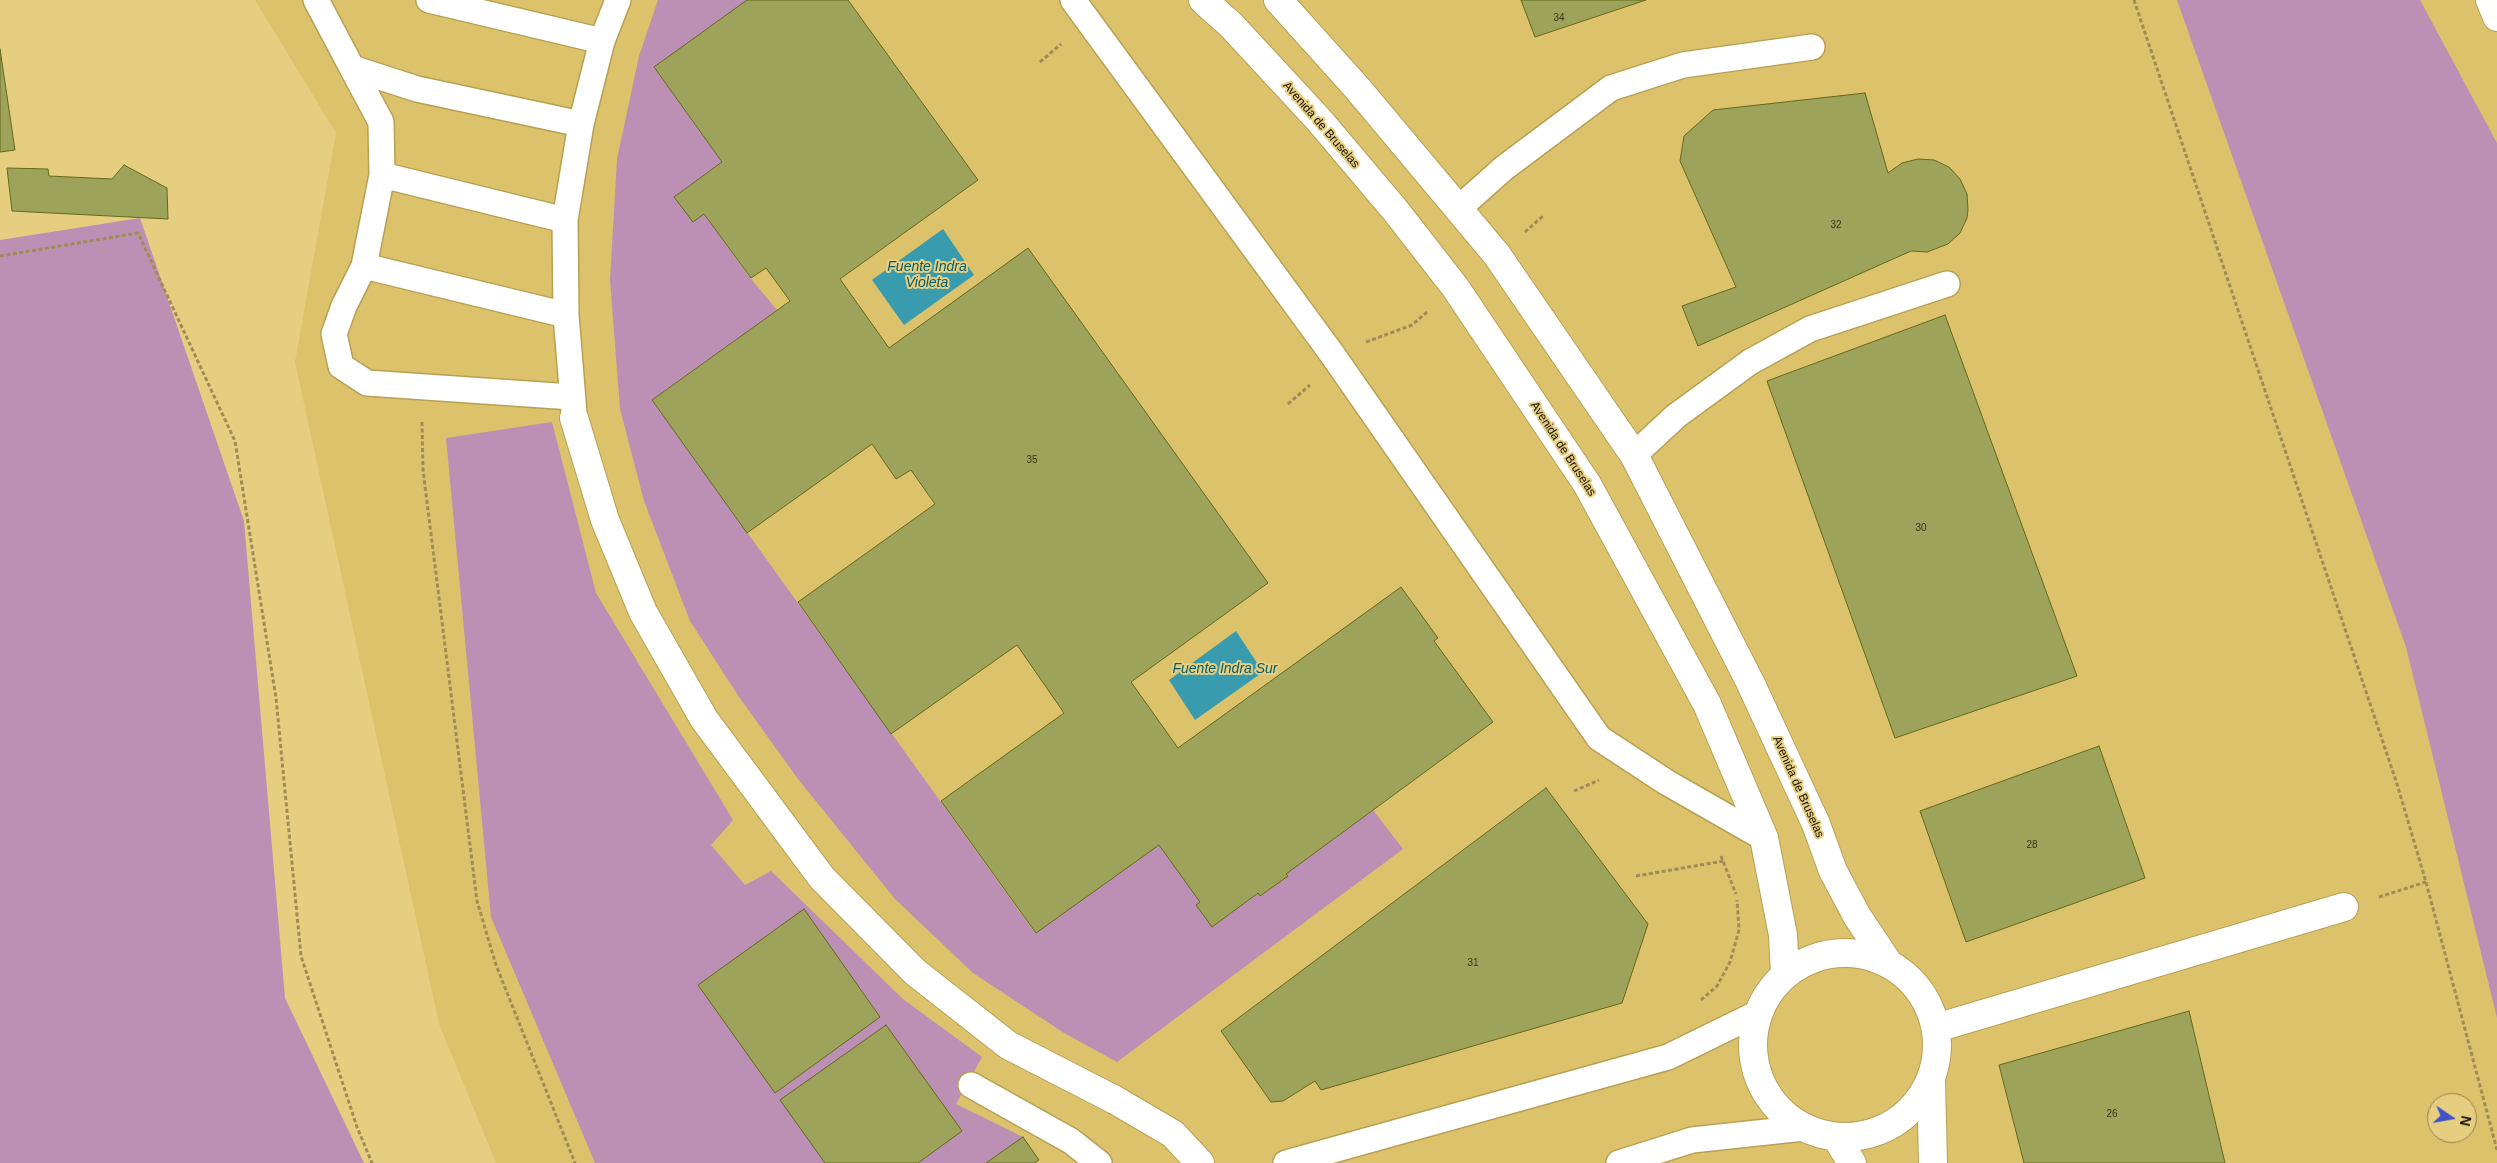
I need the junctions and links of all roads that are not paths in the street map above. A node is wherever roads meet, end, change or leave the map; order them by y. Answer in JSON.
{"nodes":[{"id":1,"x":316,"y":0,"type":"edge"},
{"id":2,"x":429,"y":0,"type":"edge"},
{"id":3,"x":618,"y":0,"type":"edge"},
{"id":4,"x":1073,"y":0,"type":"edge"},
{"id":5,"x":1203,"y":0,"type":"edge"},
{"id":6,"x":1278,"y":0,"type":"edge"},
{"id":7,"x":2490,"y":0,"type":"edge"},
{"id":8,"x":2497,"y":17,"type":"edge"},
{"id":9,"x":602,"y":41,"type":"junction"},
{"id":10,"x":1812,"y":47,"type":"dead end"},
{"id":11,"x":352,"y":68,"type":"junction"},
{"id":12,"x":581,"y":124,"type":"junction"},
{"id":13,"x":382,"y":175,"type":"junction"},
{"id":14,"x":1458,"y":209,"type":"junction"},
{"id":15,"x":565,"y":220,"type":"junction"},
{"id":16,"x":364,"y":266,"type":"junction"},
{"id":17,"x":1947,"y":284,"type":"dead end"},
{"id":18,"x":566,"y":316,"type":"junction"},
{"id":19,"x":573,"y":408,"type":"junction"},
{"id":20,"x":1634,"y":455,"type":"junction"},
{"id":21,"x":1764,"y":838,"type":"junction"},
{"id":22,"x":2344,"y":907,"type":"road end"},
{"id":23,"x":1889,"y":964,"type":"junction"},
{"id":24,"x":1785,"y":975,"type":"junction"},
{"id":25,"x":1758,"y":1013,"type":"junction"},
{"id":26,"x":1936,"y":1028,"type":"junction"},
{"id":27,"x":1931,"y":1078,"type":"junction"},
{"id":28,"x":971,"y":1085,"type":"dead end"},
{"id":29,"x":1804,"y":1128,"type":"junction"},
{"id":30,"x":1836,"y":1137,"type":"junction"},
{"id":31,"x":1099,"y":1163,"type":"edge"},
{"id":32,"x":1200,"y":1163,"type":"edge"},
{"id":33,"x":1286,"y":1163,"type":"edge"},
{"id":34,"x":1619,"y":1163,"type":"edge"},
{"id":35,"x":1852,"y":1163,"type":"edge"},
{"id":36,"x":1933,"y":1163,"type":"edge"}],
"edges":[{"from":1,"to":11,"type":"lane"},
{"from":2,"to":9,"type":"lane"},
{"from":3,"to":9,"type":"lane"},
{"from":4,"to":21,"type":"lane"},
{"from":5,"to":21,"type":"street","name":"Avenida de Bruselas"},
{"from":6,"to":14,"type":"street","name":"Avenida de Bruselas"},
{"from":7,"to":8,"type":"street"},
{"from":9,"to":12,"type":"lane"},
{"from":10,"to":14,"type":"lane"},
{"from":11,"to":12,"type":"lane"},
{"from":11,"to":13,"type":"lane"},
{"from":12,"to":15,"type":"lane"},
{"from":13,"to":15,"type":"lane"},
{"from":13,"to":16,"type":"lane"},
{"from":14,"to":20,"type":"street","name":"Avenida de Bruselas"},
{"from":15,"to":18,"type":"lane"},
{"from":16,"to":18,"type":"lane"},
{"from":16,"to":19,"type":"lane"},
{"from":17,"to":20,"type":"lane"},
{"from":18,"to":19,"type":"lane"},
{"from":19,"to":32,"type":"street"},
{"from":20,"to":23,"type":"street","name":"Avenida de Bruselas"},
{"from":21,"to":24,"type":"street","name":"Avenida de Bruselas"},
{"from":22,"to":26,"type":"street"},
{"from":23,"to":24,"type":"street"},
{"from":23,"to":26,"type":"street"},
{"from":24,"to":25,"type":"street"},
{"from":25,"to":29,"type":"street"},
{"from":25,"to":33,"type":"lane"},
{"from":26,"to":27,"type":"street"},
{"from":27,"to":30,"type":"street"},
{"from":27,"to":36,"type":"street"},
{"from":28,"to":31,"type":"lane"},
{"from":29,"to":30,"type":"street"},
{"from":29,"to":34,"type":"lane"},
{"from":30,"to":35,"type":"street"}]}
